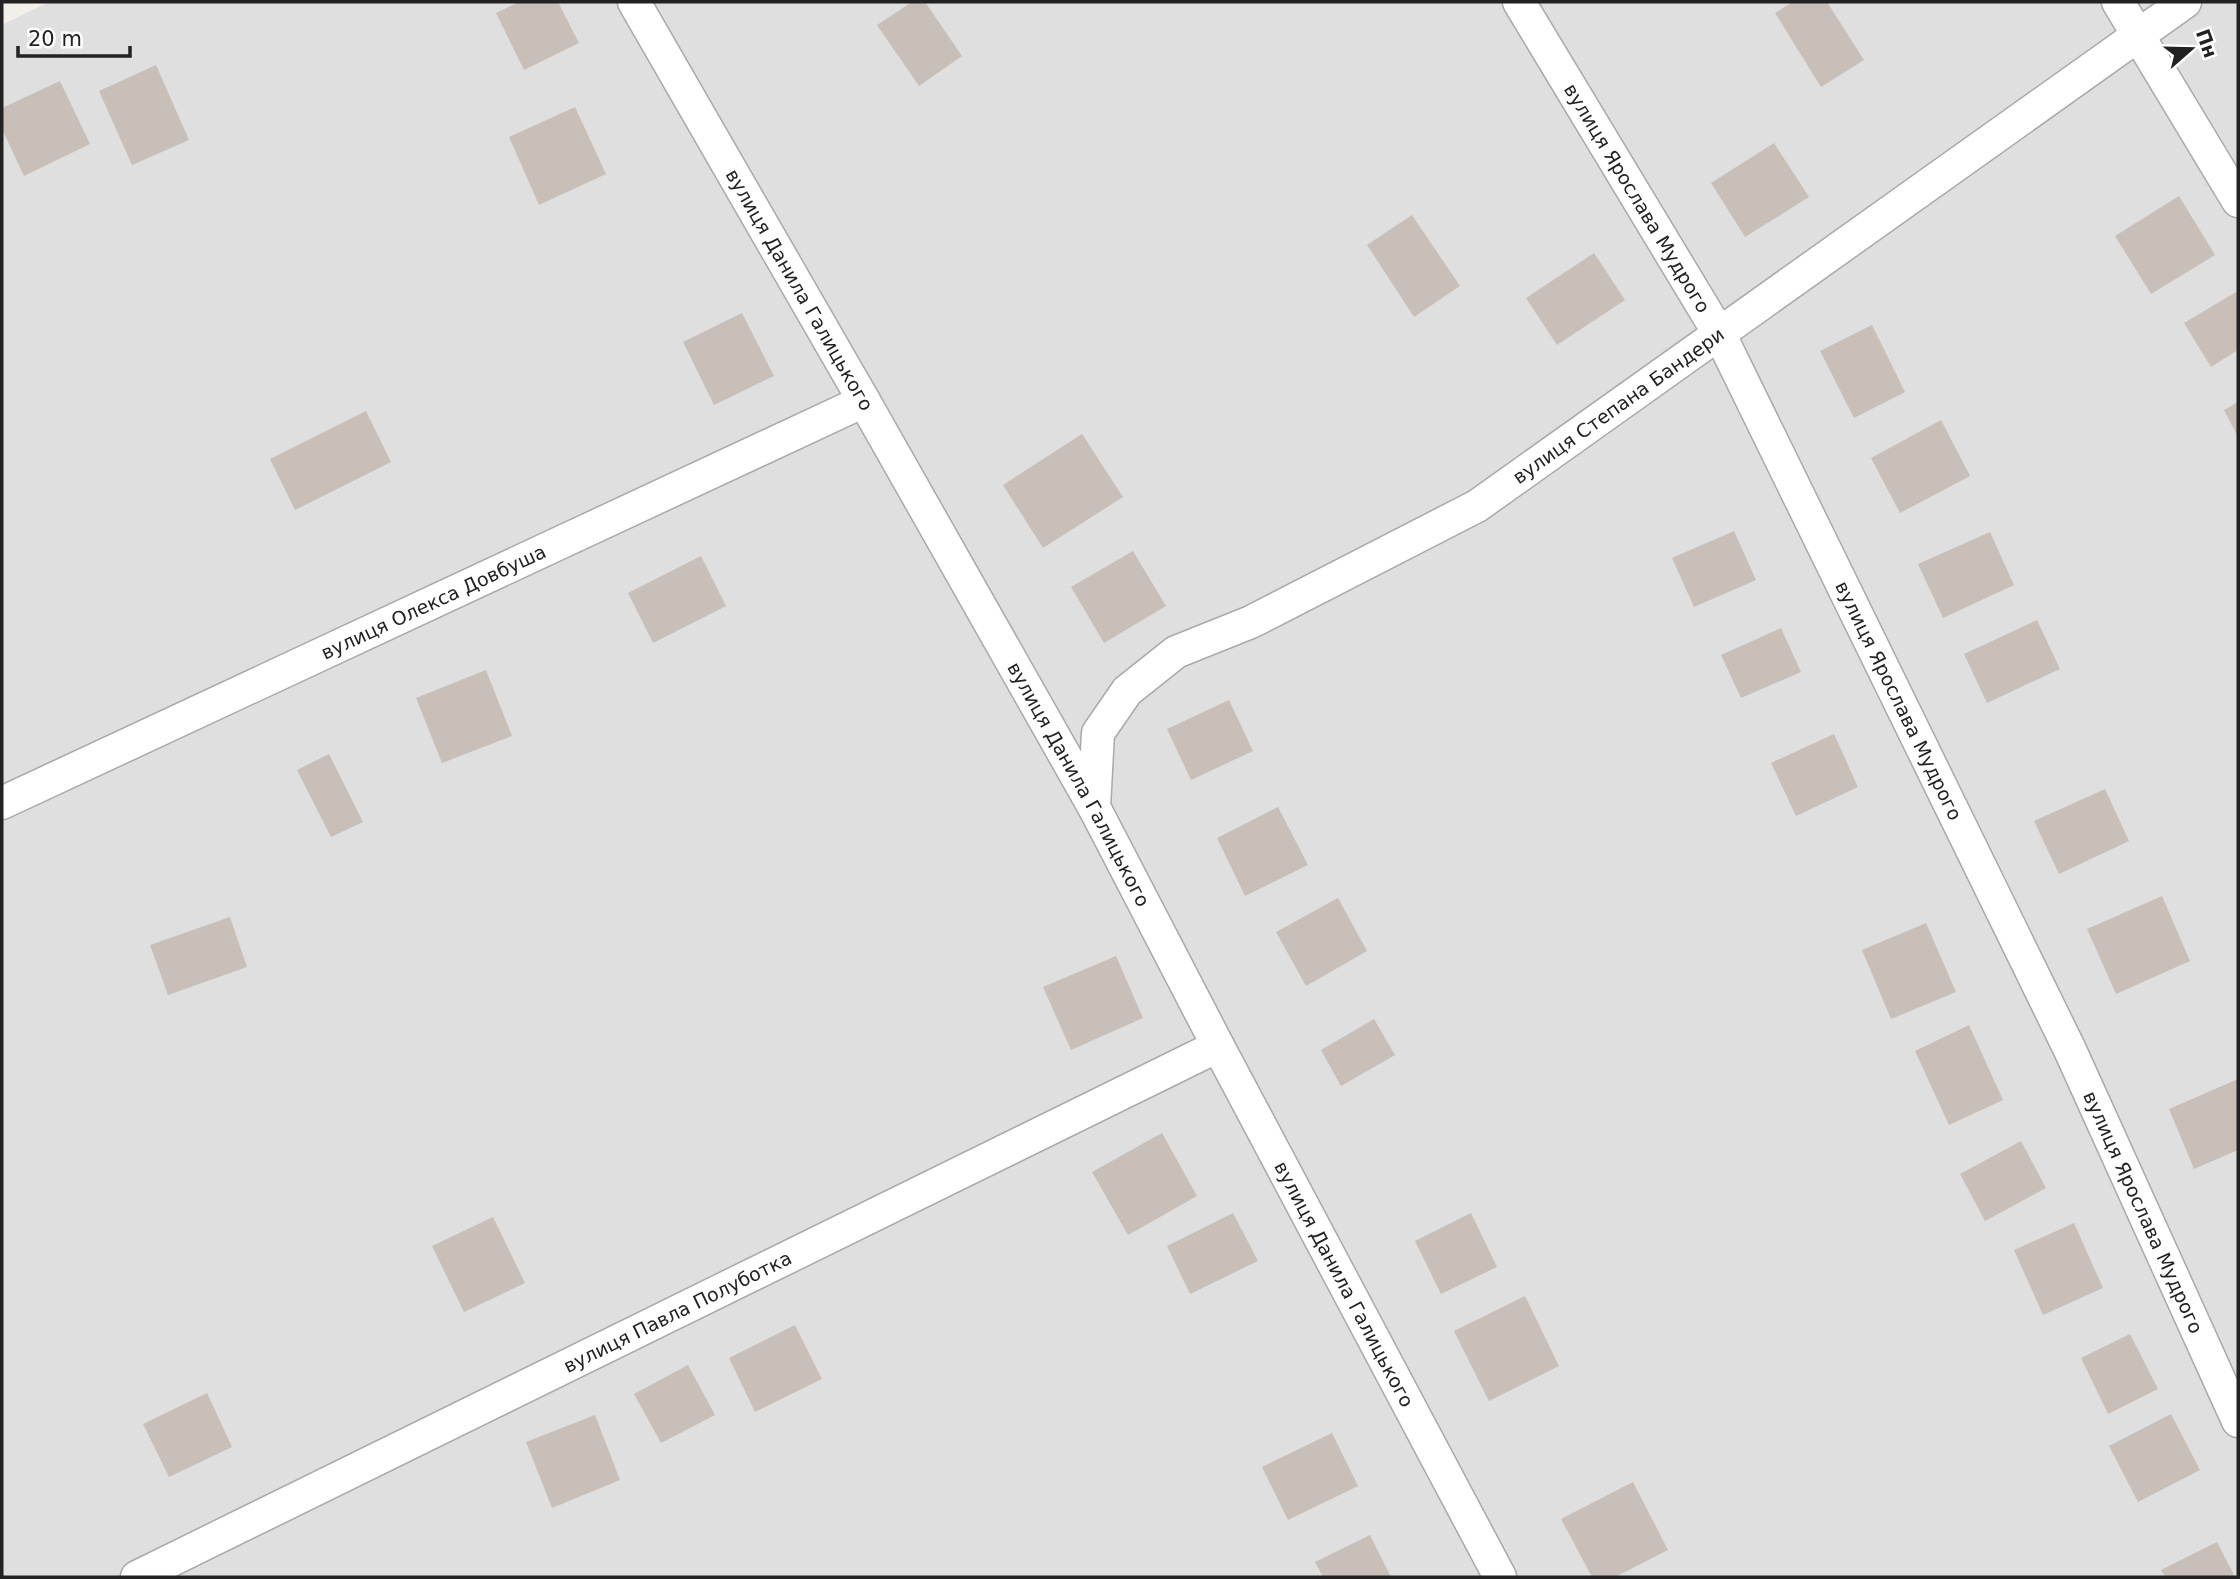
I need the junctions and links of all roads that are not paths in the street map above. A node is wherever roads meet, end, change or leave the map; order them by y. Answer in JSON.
{"nodes":[{"id":1,"x":634,"y":2,"type":"edge"},
{"id":2,"x":1520,"y":2,"type":"edge"},
{"id":3,"x":2118,"y":2,"type":"edge"},
{"id":4,"x":2185,"y":2,"type":"edge"},
{"id":5,"x":2138,"y":34,"type":"junction"},
{"id":6,"x":2238,"y":201,"type":"edge"},
{"id":7,"x":1720,"y":335,"type":"junction"},
{"id":8,"x":864,"y":401,"type":"junction"},
{"id":9,"x":2,"y":803,"type":"edge"},
{"id":10,"x":1094,"y":807,"type":"junction"},
{"id":11,"x":1218,"y":1046,"type":"junction"},
{"id":12,"x":2238,"y":1421,"type":"edge"},
{"id":13,"x":137,"y":1577,"type":"edge"},
{"id":14,"x":1500,"y":1577,"type":"edge"}],
"edges":[{"from":1,"to":8,"type":"street","name":"вулиця Данила Галицького"},
{"from":2,"to":7,"type":"street","name":"вулиця Ярослава Мудрого"},
{"from":3,"to":5,"type":"street"},
{"from":4,"to":5,"type":"street","name":"вулиця Степана Бандери"},
{"from":5,"to":6,"type":"street"},
{"from":5,"to":7,"type":"street","name":"вулиця Степана Бандери"},
{"from":7,"to":10,"type":"street","name":"вулиця Степана Бандери"},
{"from":7,"to":12,"type":"street","name":"вулиця Ярослава Мудрого"},
{"from":8,"to":9,"type":"street","name":"вулиця Олекса Довбуша"},
{"from":8,"to":10,"type":"street","name":"вулиця Данила Галицького"},
{"from":10,"to":11,"type":"street","name":"вулиця Данила Галицького"},
{"from":11,"to":13,"type":"street","name":"вулиця Павла Полуботка"},
{"from":11,"to":14,"type":"street","name":"вулиця Данила Галицького"}]}
